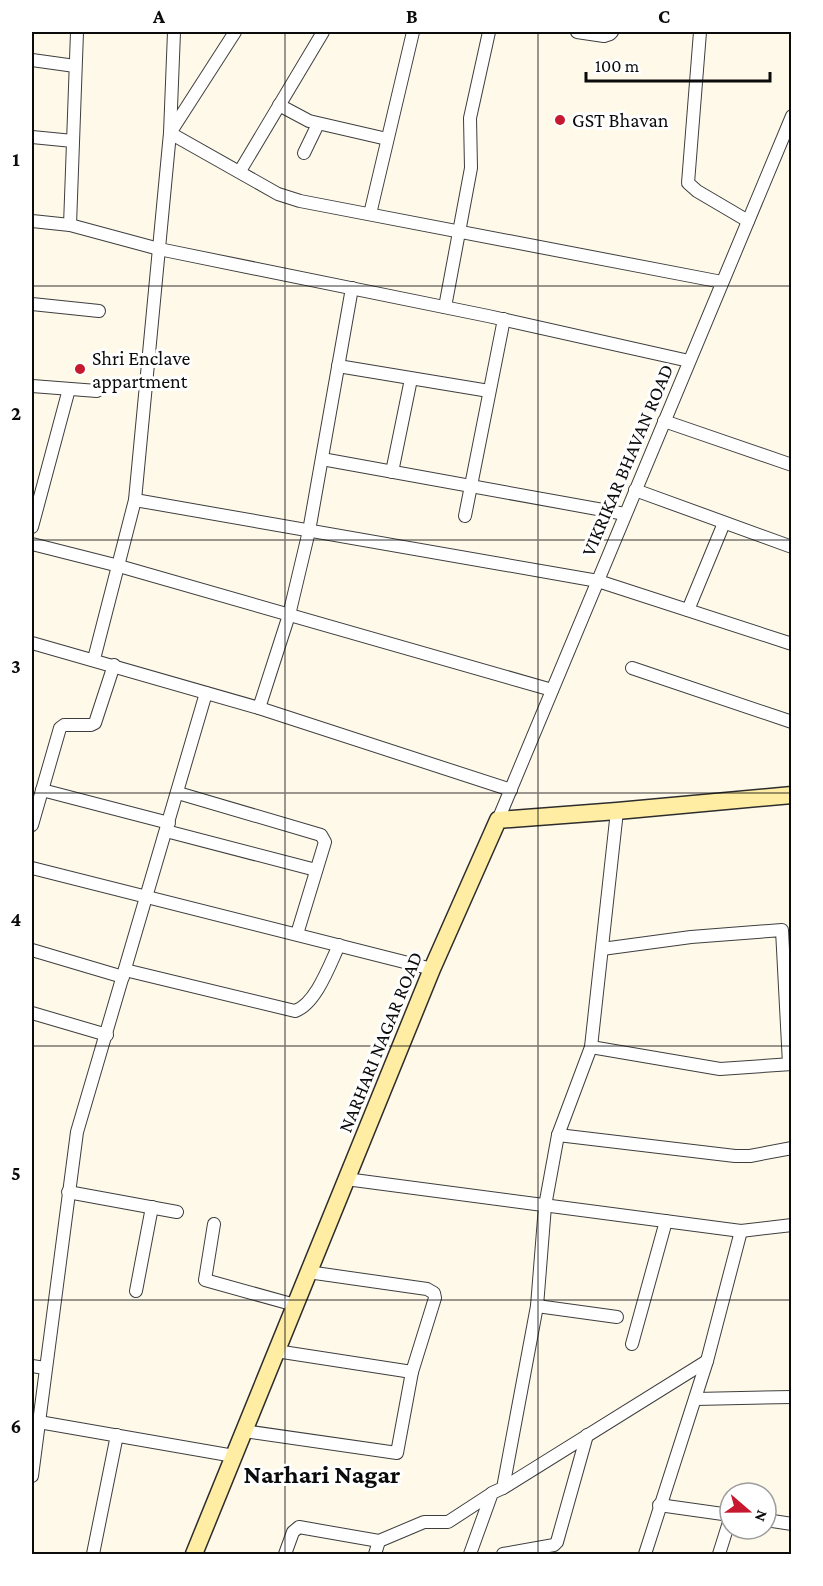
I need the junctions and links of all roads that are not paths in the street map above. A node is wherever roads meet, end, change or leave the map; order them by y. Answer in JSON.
{"nodes":[{"id":1,"x":76,"y":32,"type":"edge"},
{"id":2,"x":174,"y":32,"type":"edge"},
{"id":3,"x":235,"y":32,"type":"edge"},
{"id":4,"x":323,"y":32,"type":"edge"},
{"id":5,"x":413,"y":32,"type":"edge"},
{"id":6,"x":489,"y":32,"type":"edge"},
{"id":7,"x":577,"y":32,"type":"edge"},
{"id":8,"x":612,"y":32,"type":"edge"},
{"id":9,"x":700,"y":32,"type":"edge"},
{"id":10,"x":32,"y":60,"type":"edge"},
{"id":11,"x":75,"y":66,"type":"junction"},
{"id":12,"x":279,"y":105,"type":"junction"},
{"id":13,"x":792,"y":116,"type":"edge"},
{"id":14,"x":318,"y":124,"type":"junction"},
{"id":15,"x":170,"y":133,"type":"junction"},
{"id":16,"x":32,"y":137,"type":"edge"},
{"id":17,"x":387,"y":139,"type":"junction"},
{"id":18,"x":787,"y":140,"type":"edge"},
{"id":19,"x":73,"y":141,"type":"junction"},
{"id":20,"x":304,"y":153,"type":"dead end"},
{"id":21,"x":240,"y":171,"type":"junction"},
{"id":22,"x":370,"y":214,"type":"junction"},
{"id":23,"x":748,"y":220,"type":"junction"},
{"id":24,"x":32,"y":221,"type":"edge"},
{"id":25,"x":70,"y":225,"type":"junction"},
{"id":26,"x":459,"y":233,"type":"junction"},
{"id":27,"x":159,"y":249,"type":"junction"},
{"id":28,"x":722,"y":282,"type":"junction"},
{"id":29,"x":352,"y":288,"type":"junction"},
{"id":30,"x":32,"y":304,"type":"edge"},
{"id":31,"x":445,"y":307,"type":"junction"},
{"id":32,"x":99,"y":311,"type":"dead end"},
{"id":33,"x":504,"y":319,"type":"junction"},
{"id":34,"x":689,"y":361,"type":"junction"},
{"id":35,"x":338,"y":366,"type":"junction"},
{"id":36,"x":411,"y":379,"type":"junction"},
{"id":37,"x":32,"y":386,"type":"edge"},
{"id":38,"x":69,"y":389,"type":"junction"},
{"id":39,"x":97,"y":391,"type":"dead end"},
{"id":40,"x":489,"y":392,"type":"junction"},
{"id":41,"x":664,"y":421,"type":"junction"},
{"id":42,"x":322,"y":459,"type":"junction"},
{"id":43,"x":792,"y":465,"type":"edge"},
{"id":44,"x":392,"y":472,"type":"junction"},
{"id":45,"x":471,"y":486,"type":"junction"},
{"id":46,"x":635,"y":490,"type":"junction"},
{"id":47,"x":135,"y":500,"type":"junction"},
{"id":48,"x":625,"y":514,"type":"junction"},
{"id":49,"x":465,"y":516,"type":"dead end"},
{"id":50,"x":724,"y":523,"type":"junction"},
{"id":51,"x":32,"y":527,"type":"edge"},
{"id":52,"x":309,"y":531,"type":"junction"},
{"id":53,"x":32,"y":544,"type":"edge"},
{"id":54,"x":792,"y":547,"type":"edge"},
{"id":55,"x":119,"y":566,"type":"junction"},
{"id":56,"x":598,"y":581,"type":"junction"},
{"id":57,"x":688,"y":610,"type":"junction"},
{"id":58,"x":289,"y":615,"type":"junction"},
{"id":59,"x":32,"y":643,"type":"edge"},
{"id":60,"x":792,"y":644,"type":"edge"},
{"id":61,"x":94,"y":659,"type":"junction"},
{"id":62,"x":114,"y":665,"type":"junction"},
{"id":63,"x":632,"y":668,"type":"dead end"},
{"id":64,"x":552,"y":690,"type":"junction"},
{"id":65,"x":206,"y":693,"type":"junction"},
{"id":66,"x":259,"y":708,"type":"junction"},
{"id":67,"x":792,"y":722,"type":"edge"},
{"id":68,"x":42,"y":790,"type":"junction"},
{"id":69,"x":510,"y":790,"type":"junction"},
{"id":70,"x":177,"y":793,"type":"junction"},
{"id":71,"x":792,"y":795,"type":"edge"},
{"id":72,"x":617,"y":811,"type":"junction"},
{"id":73,"x":498,"y":820,"type":"junction"},
{"id":74,"x":32,"y":825,"type":"edge"},
{"id":75,"x":168,"y":827,"type":"junction"},
{"id":76,"x":32,"y":868,"type":"edge"},
{"id":77,"x":316,"y":870,"type":"junction"},
{"id":78,"x":147,"y":896,"type":"junction"},
{"id":79,"x":787,"y":926,"type":"edge"},
{"id":80,"x":297,"y":934,"type":"junction"},
{"id":81,"x":339,"y":945,"type":"junction"},
{"id":82,"x":602,"y":949,"type":"junction"},
{"id":83,"x":32,"y":950,"type":"edge"},
{"id":84,"x":432,"y":969,"type":"junction"},
{"id":85,"x":124,"y":973,"type":"junction"},
{"id":86,"x":32,"y":1013,"type":"edge"},
{"id":87,"x":107,"y":1035,"type":"junction"},
{"id":88,"x":591,"y":1047,"type":"junction"},
{"id":89,"x":790,"y":1064,"type":"edge"},
{"id":90,"x":558,"y":1135,"type":"junction"},
{"id":91,"x":792,"y":1148,"type":"edge"},
{"id":92,"x":346,"y":1179,"type":"junction"},
{"id":93,"x":68,"y":1192,"type":"junction"},
{"id":94,"x":546,"y":1206,"type":"junction"},
{"id":95,"x":152,"y":1207,"type":"junction"},
{"id":96,"x":177,"y":1212,"type":"dead end"},
{"id":97,"x":666,"y":1221,"type":"junction"},
{"id":98,"x":214,"y":1224,"type":"dead end"},
{"id":99,"x":792,"y":1225,"type":"edge"},
{"id":100,"x":741,"y":1231,"type":"junction"},
{"id":101,"x":308,"y":1272,"type":"junction"},
{"id":102,"x":136,"y":1292,"type":"dead end"},
{"id":103,"x":295,"y":1305,"type":"junction"},
{"id":104,"x":537,"y":1306,"type":"junction"},
{"id":105,"x":617,"y":1317,"type":"dead end"},
{"id":106,"x":632,"y":1344,"type":"dead end"},
{"id":107,"x":276,"y":1351,"type":"junction"},
{"id":108,"x":707,"y":1361,"type":"junction"},
{"id":109,"x":32,"y":1366,"type":"edge"},
{"id":110,"x":45,"y":1368,"type":"junction"},
{"id":111,"x":412,"y":1372,"type":"junction"},
{"id":112,"x":792,"y":1398,"type":"edge"},
{"id":113,"x":695,"y":1400,"type":"junction"},
{"id":114,"x":39,"y":1422,"type":"junction"},
{"id":115,"x":244,"y":1431,"type":"junction"},
{"id":116,"x":587,"y":1435,"type":"junction"},
{"id":117,"x":117,"y":1436,"type":"junction"},
{"id":118,"x":234,"y":1456,"type":"junction"},
{"id":119,"x":32,"y":1476,"type":"edge"},
{"id":120,"x":497,"y":1490,"type":"junction"},
{"id":121,"x":659,"y":1505,"type":"junction"},
{"id":122,"x":718,"y":1515,"type":"edge"},
{"id":123,"x":379,"y":1540,"type":"junction"},
{"id":124,"x":93,"y":1554,"type":"edge"},
{"id":125,"x":194,"y":1554,"type":"edge"},
{"id":126,"x":285,"y":1554,"type":"edge"},
{"id":127,"x":375,"y":1554,"type":"edge"},
{"id":128,"x":470,"y":1554,"type":"edge"},
{"id":129,"x":503,"y":1554,"type":"edge"},
{"id":130,"x":645,"y":1554,"type":"edge"}],
"edges":[{"from":1,"to":11,"type":"street"},
{"from":2,"to":15,"type":"street"},
{"from":3,"to":15,"type":"street"},
{"from":4,"to":12,"type":"street"},
{"from":5,"to":17,"type":"street"},
{"from":6,"to":26,"type":"street"},
{"from":7,"to":8,"type":"street"},
{"from":9,"to":23,"type":"street"},
{"from":10,"to":11,"type":"street"},
{"from":11,"to":19,"type":"street"},
{"from":12,"to":14,"type":"street"},
{"from":12,"to":21,"type":"street"},
{"from":13,"to":18,"type":"street","name":"VIKRIKAR BHAVAN ROAD"},
{"from":14,"to":17,"type":"street"},
{"from":14,"to":20,"type":"street"},
{"from":15,"to":21,"type":"street"},
{"from":15,"to":27,"type":"street"},
{"from":16,"to":19,"type":"street"},
{"from":17,"to":22,"type":"street"},
{"from":18,"to":23,"type":"street","name":"VIKRIKAR BHAVAN ROAD"},
{"from":19,"to":25,"type":"street"},
{"from":21,"to":22,"type":"street"},
{"from":22,"to":26,"type":"street"},
{"from":23,"to":28,"type":"street","name":"VIKRIKAR BHAVAN ROAD"},
{"from":24,"to":25,"type":"street"},
{"from":25,"to":27,"type":"street"},
{"from":26,"to":28,"type":"street"},
{"from":26,"to":31,"type":"street"},
{"from":27,"to":29,"type":"street"},
{"from":27,"to":47,"type":"street"},
{"from":28,"to":34,"type":"street","name":"VIKRIKAR BHAVAN ROAD"},
{"from":29,"to":31,"type":"street"},
{"from":29,"to":35,"type":"street"},
{"from":30,"to":32,"type":"street"},
{"from":31,"to":33,"type":"street"},
{"from":33,"to":34,"type":"street"},
{"from":33,"to":40,"type":"street"},
{"from":34,"to":41,"type":"street","name":"VIKRIKAR BHAVAN ROAD"},
{"from":35,"to":36,"type":"street"},
{"from":35,"to":42,"type":"street"},
{"from":36,"to":40,"type":"street"},
{"from":36,"to":44,"type":"street"},
{"from":37,"to":38,"type":"street"},
{"from":38,"to":39,"type":"street"},
{"from":38,"to":51,"type":"street"},
{"from":40,"to":45,"type":"street"},
{"from":41,"to":43,"type":"street"},
{"from":41,"to":46,"type":"street","name":"VIKRIKAR BHAVAN ROAD"},
{"from":42,"to":44,"type":"street"},
{"from":42,"to":52,"type":"street"},
{"from":44,"to":45,"type":"street"},
{"from":45,"to":48,"type":"street"},
{"from":45,"to":49,"type":"street"},
{"from":46,"to":48,"type":"street","name":"VIKRIKAR BHAVAN ROAD"},
{"from":46,"to":50,"type":"street"},
{"from":47,"to":52,"type":"street"},
{"from":47,"to":55,"type":"street"},
{"from":48,"to":56,"type":"street","name":"VIKRIKAR BHAVAN ROAD"},
{"from":50,"to":54,"type":"street"},
{"from":50,"to":57,"type":"street"},
{"from":52,"to":56,"type":"street"},
{"from":52,"to":58,"type":"street"},
{"from":53,"to":55,"type":"street"},
{"from":55,"to":58,"type":"street"},
{"from":55,"to":61,"type":"street"},
{"from":56,"to":57,"type":"street"},
{"from":56,"to":64,"type":"street","name":"VIKRIKAR BHAVAN ROAD"},
{"from":57,"to":60,"type":"street"},
{"from":58,"to":64,"type":"street"},
{"from":58,"to":66,"type":"street"},
{"from":59,"to":61,"type":"street"},
{"from":61,"to":62,"type":"street"},
{"from":62,"to":65,"type":"street"},
{"from":62,"to":68,"type":"street"},
{"from":63,"to":67,"type":"street"},
{"from":64,"to":69,"type":"street","name":"VIKRIKAR BHAVAN ROAD"},
{"from":65,"to":66,"type":"street"},
{"from":65,"to":70,"type":"street"},
{"from":66,"to":69,"type":"street"},
{"from":68,"to":74,"type":"street"},
{"from":68,"to":75,"type":"street"},
{"from":69,"to":73,"type":"street","name":"VIKRIKAR BHAVAN ROAD"},
{"from":70,"to":75,"type":"street"},
{"from":70,"to":77,"type":"street"},
{"from":71,"to":72,"type":"street"},
{"from":72,"to":73,"type":"street"},
{"from":72,"to":82,"type":"street"},
{"from":73,"to":84,"type":"street","name":"NARHARI NAGAR ROAD"},
{"from":75,"to":77,"type":"street"},
{"from":75,"to":78,"type":"street"},
{"from":76,"to":78,"type":"street"},
{"from":77,"to":80,"type":"street"},
{"from":78,"to":80,"type":"street"},
{"from":78,"to":85,"type":"street"},
{"from":79,"to":82,"type":"street"},
{"from":79,"to":89,"type":"street"},
{"from":80,"to":81,"type":"street"},
{"from":81,"to":84,"type":"street"},
{"from":81,"to":85,"type":"street"},
{"from":82,"to":88,"type":"street"},
{"from":83,"to":85,"type":"street"},
{"from":84,"to":92,"type":"street","name":"NARHARI NAGAR ROAD"},
{"from":85,"to":87,"type":"street"},
{"from":86,"to":87,"type":"street"},
{"from":87,"to":93,"type":"street"},
{"from":88,"to":89,"type":"street"},
{"from":88,"to":90,"type":"street"},
{"from":90,"to":91,"type":"street"},
{"from":90,"to":94,"type":"street"},
{"from":92,"to":94,"type":"street"},
{"from":92,"to":101,"type":"street","name":"NARHARI NAGAR ROAD"},
{"from":93,"to":95,"type":"street"},
{"from":93,"to":110,"type":"street"},
{"from":94,"to":97,"type":"street"},
{"from":94,"to":104,"type":"street"},
{"from":95,"to":96,"type":"street"},
{"from":95,"to":102,"type":"street"},
{"from":97,"to":100,"type":"street"},
{"from":97,"to":106,"type":"street"},
{"from":98,"to":103,"type":"street"},
{"from":99,"to":100,"type":"street"},
{"from":100,"to":108,"type":"street"},
{"from":101,"to":103,"type":"street","name":"NARHARI NAGAR ROAD"},
{"from":101,"to":111,"type":"street"},
{"from":103,"to":107,"type":"street","name":"NARHARI NAGAR ROAD"},
{"from":104,"to":105,"type":"street"},
{"from":104,"to":120,"type":"street"},
{"from":107,"to":111,"type":"street"},
{"from":107,"to":115,"type":"street","name":"NARHARI NAGAR ROAD"},
{"from":108,"to":113,"type":"street"},
{"from":108,"to":116,"type":"street"},
{"from":109,"to":110,"type":"street"},
{"from":110,"to":114,"type":"street"},
{"from":111,"to":115,"type":"street"},
{"from":112,"to":113,"type":"street"},
{"from":113,"to":121,"type":"street"},
{"from":114,"to":117,"type":"street"},
{"from":114,"to":119,"type":"street"},
{"from":115,"to":118,"type":"street","name":"NARHARI NAGAR ROAD"},
{"from":116,"to":120,"type":"street"},
{"from":116,"to":129,"type":"street"},
{"from":117,"to":118,"type":"street"},
{"from":117,"to":124,"type":"street"},
{"from":118,"to":125,"type":"street","name":"NARHARI NAGAR ROAD"},
{"from":120,"to":123,"type":"street"},
{"from":120,"to":128,"type":"street"},
{"from":121,"to":122,"type":"street"},
{"from":121,"to":130,"type":"street"},
{"from":123,"to":126,"type":"street"},
{"from":123,"to":127,"type":"street"}]}
